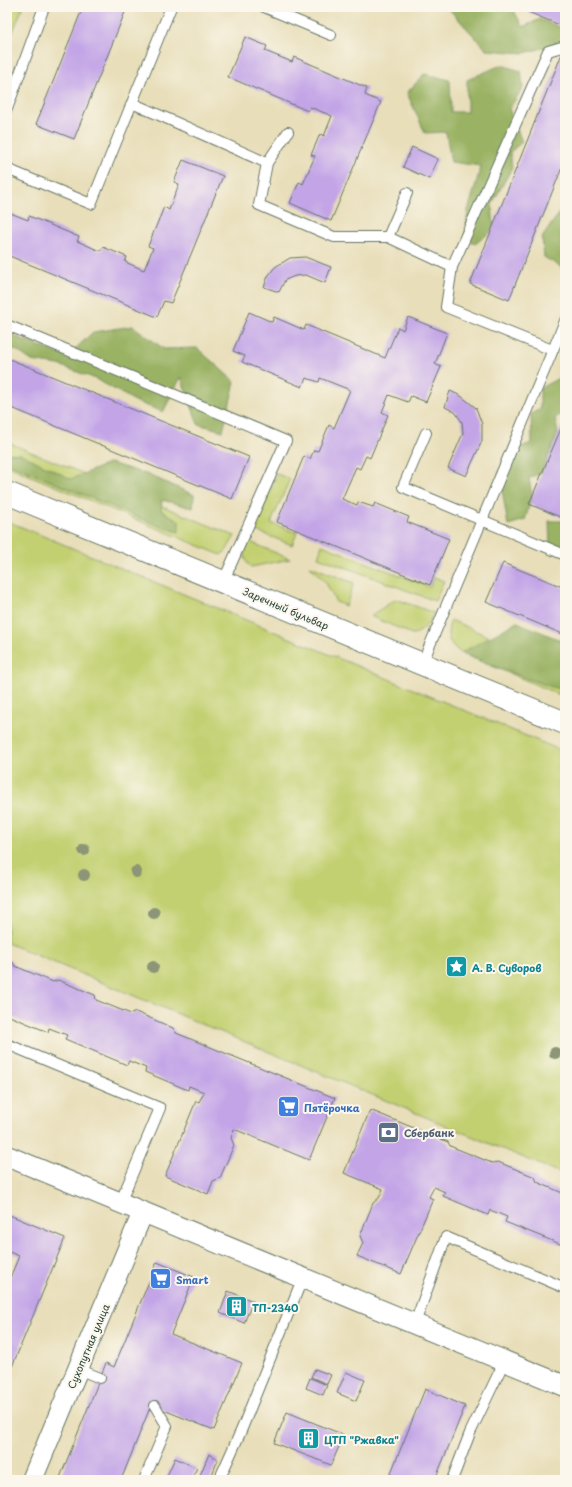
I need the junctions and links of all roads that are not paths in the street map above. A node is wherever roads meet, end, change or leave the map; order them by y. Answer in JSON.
{"nodes":[{"id":1,"x":44,"y":7,"type":"edge"},
{"id":2,"x":171,"y":7,"type":"edge"},
{"id":3,"x":264,"y":7,"type":"edge"},
{"id":4,"x":330,"y":35,"type":"dead end"},
{"id":5,"x":565,"y":46,"type":"edge"},
{"id":6,"x":132,"y":103,"type":"junction"},
{"id":7,"x":7,"y":109,"type":"edge"},
{"id":8,"x":288,"y":132,"type":"dead end"},
{"id":9,"x":267,"y":163,"type":"junction"},
{"id":10,"x":7,"y":166,"type":"edge"},
{"id":11,"x":407,"y":193,"type":"dead end"},
{"id":12,"x":388,"y":237,"type":"junction"},
{"id":13,"x":452,"y":267,"type":"junction"},
{"id":14,"x":565,"y":321,"type":"edge"},
{"id":15,"x":7,"y":325,"type":"edge"},
{"id":16,"x":552,"y":350,"type":"junction"},
{"id":17,"x":426,"y":433,"type":"dead end"},
{"id":18,"x":7,"y":493,"type":"edge"},
{"id":19,"x":482,"y":520,"type":"junction"},
{"id":20,"x":565,"y":555,"type":"edge"},
{"id":21,"x":223,"y":582,"type":"junction"},
{"id":22,"x":422,"y":664,"type":"junction"},
{"id":23,"x":565,"y":723,"type":"edge"},
{"id":24,"x":7,"y":1044,"type":"edge"},
{"id":25,"x":7,"y":1156,"type":"edge"},
{"id":26,"x":120,"y":1203,"type":"junction"},
{"id":27,"x":143,"y":1212,"type":"junction"},
{"id":28,"x":303,"y":1277,"type":"junction"},
{"id":29,"x":565,"y":1288,"type":"edge"},
{"id":30,"x":414,"y":1323,"type":"junction"},
{"id":31,"x":505,"y":1360,"type":"junction"},
{"id":32,"x":78,"y":1370,"type":"junction"},
{"id":33,"x":100,"y":1378,"type":"dead end"},
{"id":34,"x":565,"y":1386,"type":"edge"},
{"id":35,"x":155,"y":1406,"type":"dead end"},
{"id":36,"x":32,"y":1480,"type":"edge"},
{"id":37,"x":144,"y":1480,"type":"edge"},
{"id":38,"x":219,"y":1480,"type":"edge"},
{"id":39,"x":452,"y":1480,"type":"edge"}],
"edges":[{"from":1,"to":7,"type":"lane"},
{"from":2,"to":6,"type":"lane"},
{"from":3,"to":4,"type":"lane"},
{"from":5,"to":13,"type":"lane"},
{"from":6,"to":9,"type":"lane"},
{"from":6,"to":10,"type":"lane"},
{"from":8,"to":9,"type":"lane"},
{"from":9,"to":12,"type":"lane"},
{"from":11,"to":12,"type":"lane"},
{"from":12,"to":13,"type":"lane"},
{"from":13,"to":16,"type":"lane"},
{"from":14,"to":16,"type":"lane"},
{"from":15,"to":21,"type":"lane"},
{"from":16,"to":19,"type":"lane"},
{"from":17,"to":19,"type":"lane"},
{"from":18,"to":21,"type":"street","name":"Заречный бульвар"},
{"from":19,"to":20,"type":"lane"},
{"from":19,"to":22,"type":"lane"},
{"from":21,"to":22,"type":"street","name":"Заречный бульвар"},
{"from":22,"to":23,"type":"street","name":"Заречный бульвар"},
{"from":24,"to":26,"type":"lane"},
{"from":25,"to":26,"type":"street"},
{"from":26,"to":27,"type":"street"},
{"from":27,"to":28,"type":"street"},
{"from":27,"to":32,"type":"street","name":"Сухопутная улица"},
{"from":28,"to":30,"type":"street"},
{"from":28,"to":38,"type":"lane"},
{"from":29,"to":30,"type":"lane"},
{"from":30,"to":31,"type":"street"},
{"from":31,"to":34,"type":"street"},
{"from":31,"to":39,"type":"lane"},
{"from":32,"to":33,"type":"lane"},
{"from":32,"to":36,"type":"street","name":"Сухопутная улица"},
{"from":35,"to":37,"type":"lane"}]}
